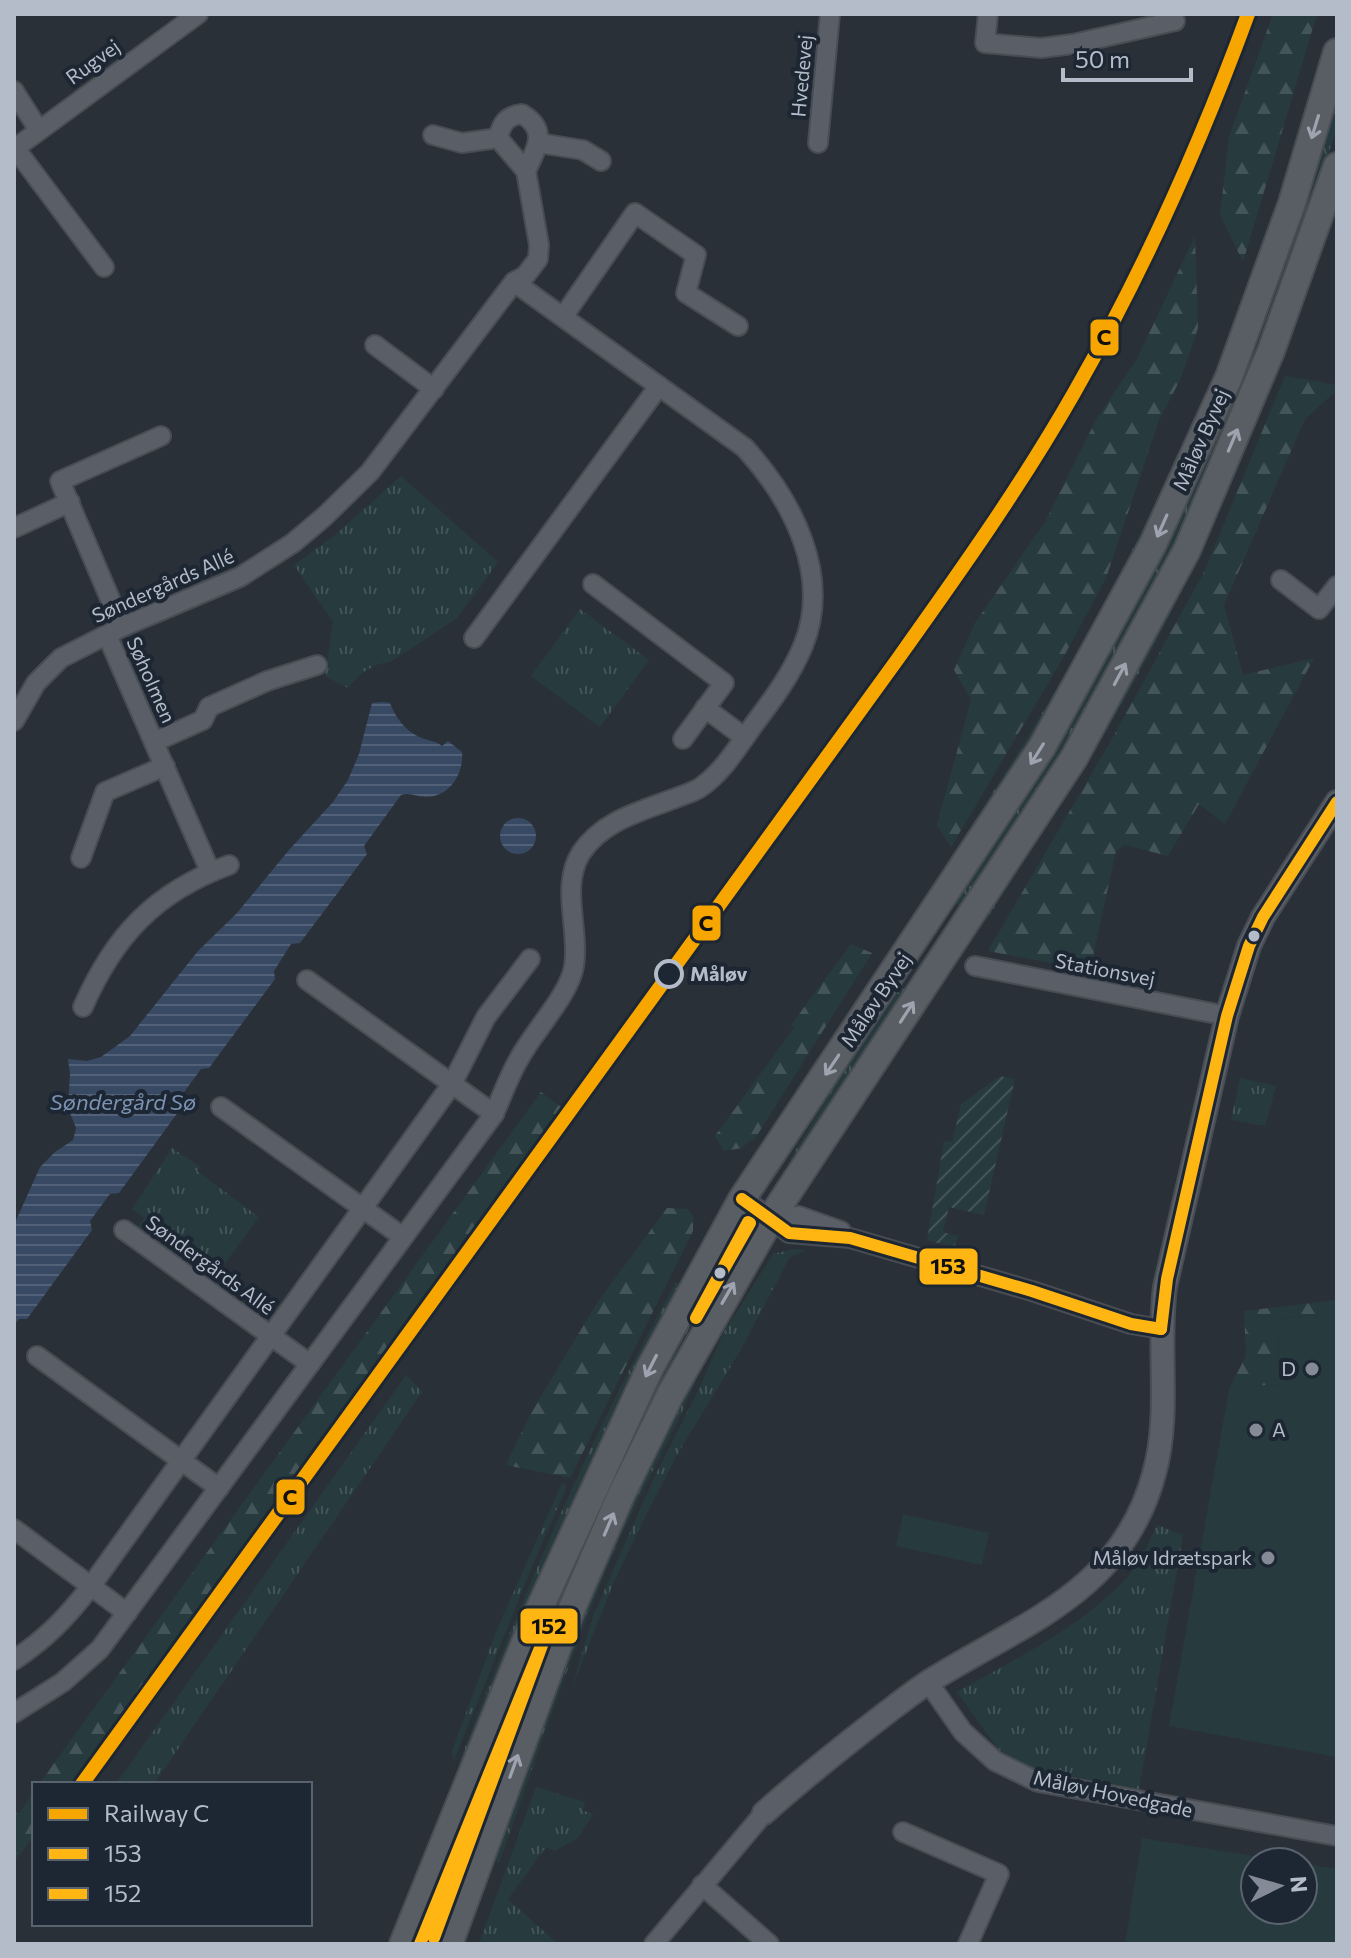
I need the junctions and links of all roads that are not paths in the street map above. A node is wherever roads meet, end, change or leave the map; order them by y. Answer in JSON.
{"nodes":[{"id":1,"x":198,"y":14,"type":"edge"},
{"id":2,"x":830,"y":14,"type":"edge"},
{"id":3,"x":988,"y":14,"type":"edge"},
{"id":4,"x":1175,"y":21,"type":"dead end"},
{"id":5,"x":1337,"y":52,"type":"edge"},
{"id":6,"x":14,"y":91,"type":"edge"},
{"id":7,"x":38,"y":129,"type":"junction"},
{"id":8,"x":433,"y":135,"type":"dead end"},
{"id":9,"x":498,"y":138,"type":"junction"},
{"id":10,"x":539,"y":143,"type":"junction"},
{"id":11,"x":818,"y":143,"type":"dead end"},
{"id":12,"x":14,"y":148,"type":"edge"},
{"id":13,"x":601,"y":161,"type":"dead end"},
{"id":14,"x":1337,"y":166,"type":"edge"},
{"id":15,"x":526,"y":171,"type":"junction"},
{"id":16,"x":104,"y":267,"type":"dead end"},
{"id":17,"x":514,"y":282,"type":"junction"},
{"id":18,"x":563,"y":317,"type":"junction"},
{"id":19,"x":738,"y":326,"type":"dead end"},
{"id":20,"x":375,"y":345,"type":"dead end"},
{"id":21,"x":659,"y":386,"type":"junction"},
{"id":22,"x":434,"y":389,"type":"junction"},
{"id":23,"x":161,"y":436,"type":"dead end"},
{"id":24,"x":70,"y":502,"type":"junction"},
{"id":25,"x":14,"y":528,"type":"edge"},
{"id":26,"x":1281,"y":580,"type":"dead end"},
{"id":27,"x":593,"y":584,"type":"dead end"},
{"id":28,"x":1337,"y":586,"type":"edge"},
{"id":29,"x":115,"y":631,"type":"junction"},
{"id":30,"x":474,"y":638,"type":"dead end"},
{"id":31,"x":317,"y":665,"type":"dead end"},
{"id":32,"x":705,"y":708,"type":"junction"},
{"id":33,"x":14,"y":721,"type":"edge"},
{"id":34,"x":744,"y":737,"type":"junction"},
{"id":35,"x":683,"y":739,"type":"dead end"},
{"id":36,"x":154,"y":742,"type":"junction"},
{"id":37,"x":165,"y":766,"type":"junction"},
{"id":38,"x":1337,"y":802,"type":"edge"},
{"id":39,"x":81,"y":858,"type":"dead end"},
{"id":40,"x":229,"y":865,"type":"dead end"},
{"id":41,"x":210,"y":871,"type":"junction"},
{"id":42,"x":530,"y":959,"type":"dead end"},
{"id":43,"x":975,"y":966,"type":"dead end"},
{"id":44,"x":307,"y":980,"type":"dead end"},
{"id":45,"x":83,"y":1007,"type":"dead end"},
{"id":46,"x":1227,"y":1016,"type":"junction"},
{"id":47,"x":452,"y":1084,"type":"junction"},
{"id":48,"x":221,"y":1107,"type":"dead end"},
{"id":49,"x":494,"y":1114,"type":"junction"},
{"id":50,"x":742,"y":1199,"type":"junction"},
{"id":51,"x":362,"y":1209,"type":"junction"},
{"id":52,"x":771,"y":1218,"type":"junction"},
{"id":53,"x":124,"y":1230,"type":"dead end"},
{"id":54,"x":403,"y":1237,"type":"junction"},
{"id":55,"x":1161,"y":1329,"type":"junction"},
{"id":56,"x":271,"y":1336,"type":"junction"},
{"id":57,"x":37,"y":1356,"type":"dead end"},
{"id":58,"x":310,"y":1364,"type":"junction"},
{"id":59,"x":181,"y":1461,"type":"junction"},
{"id":60,"x":219,"y":1488,"type":"junction"},
{"id":61,"x":14,"y":1529,"type":"edge"},
{"id":62,"x":91,"y":1586,"type":"junction"},
{"id":63,"x":127,"y":1613,"type":"junction"},
{"id":64,"x":14,"y":1660,"type":"edge"},
{"id":65,"x":928,"y":1682,"type":"junction"},
{"id":66,"x":14,"y":1713,"type":"edge"},
{"id":67,"x":466,"y":1786,"type":"junction"},
{"id":68,"x":764,"y":1813,"type":"joint"},
{"id":69,"x":903,"y":1832,"type":"dead end"},
{"id":70,"x":445,"y":1836,"type":"junction"},
{"id":71,"x":1337,"y":1836,"type":"edge"},
{"id":72,"x":702,"y":1885,"type":"junction"},
{"id":73,"x":452,"y":1938,"type":"edge"},
{"id":74,"x":403,"y":1944,"type":"edge"},
{"id":75,"x":423,"y":1944,"type":"edge"},
{"id":76,"x":654,"y":1944,"type":"edge"},
{"id":77,"x":769,"y":1944,"type":"edge"},
{"id":78,"x":968,"y":1944,"type":"edge"}],
"edges":[{"from":1,"to":7,"type":"street","name":"Rugvej"},
{"from":2,"to":11,"type":"street","name":"Hvedevej"},
{"from":3,"to":4,"type":"street"},
{"from":5,"to":50,"type":"main road","name":"Måløv Byvej","one_way":true},
{"from":6,"to":7,"type":"street"},
{"from":7,"to":12,"type":"street","name":"Rugvej"},
{"from":8,"to":9,"type":"street"},
{"from":9,"to":10,"type":"street"},
{"from":9,"to":15,"type":"street"},
{"from":10,"to":13,"type":"street"},
{"from":10,"to":15,"type":"street"},
{"from":12,"to":16,"type":"street","name":"Rugvej"},
{"from":52,"to":14,"type":"main road","name":"Måløv Byvej","one_way":true},
{"from":15,"to":17,"type":"street","name":"Søndergårds Allé"},
{"from":17,"to":18,"type":"street"},
{"from":17,"to":22,"type":"street","name":"Søndergårds Allé"},
{"from":18,"to":19,"type":"street"},
{"from":18,"to":21,"type":"street"},
{"from":20,"to":22,"type":"street"},
{"from":21,"to":30,"type":"street"},
{"from":21,"to":34,"type":"street"},
{"from":22,"to":29,"type":"street","name":"Søndergårds Allé"},
{"from":23,"to":24,"type":"street"},
{"from":24,"to":25,"type":"street"},
{"from":24,"to":29,"type":"street","name":"Søholmen"},
{"from":26,"to":28,"type":"street"},
{"from":27,"to":32,"type":"street"},
{"from":29,"to":33,"type":"street","name":"Søndergårds Allé"},
{"from":29,"to":36,"type":"street","name":"Søholmen"},
{"from":31,"to":36,"type":"street","name":"Søholmen"},
{"from":32,"to":34,"type":"street"},
{"from":32,"to":35,"type":"street"},
{"from":34,"to":49,"type":"street"},
{"from":36,"to":37,"type":"street","name":"Søholmen"},
{"from":37,"to":39,"type":"street"},
{"from":37,"to":41,"type":"street","name":"Søholmen"},
{"from":38,"to":46,"type":"street"},
{"from":40,"to":41,"type":"street"},
{"from":41,"to":45,"type":"street"},
{"from":42,"to":47,"type":"street","name":"Søndergårds Allé"},
{"from":43,"to":46,"type":"street","name":"Stationsvej"},
{"from":44,"to":47,"type":"street"},
{"from":46,"to":55,"type":"street"},
{"from":47,"to":49,"type":"street"},
{"from":47,"to":51,"type":"street","name":"Søndergårds Allé"},
{"from":48,"to":51,"type":"street"},
{"from":49,"to":54,"type":"street"},
{"from":50,"to":52,"type":"street"},
{"from":50,"to":67,"type":"main road","name":"Måløv Byvej","one_way":true},
{"from":51,"to":54,"type":"street"},
{"from":51,"to":56,"type":"street","name":"Søndergårds Allé"},
{"from":52,"to":55,"type":"street"},
{"from":73,"to":52,"type":"main road","name":"Måløv Byvej","one_way":true},
{"from":53,"to":56,"type":"street","name":"Søndergårds Allé"},
{"from":54,"to":58,"type":"street"},
{"from":55,"to":65,"type":"street"},
{"from":56,"to":58,"type":"street","name":"Søndergårds Allé"},
{"from":56,"to":59,"type":"street","name":"Søndergårds Allé"},
{"from":57,"to":59,"type":"street"},
{"from":58,"to":60,"type":"street"},
{"from":59,"to":60,"type":"street"},
{"from":59,"to":62,"type":"street","name":"Søndergårds Allé"},
{"from":60,"to":63,"type":"street"},
{"from":61,"to":62,"type":"street"},
{"from":62,"to":63,"type":"street"},
{"from":62,"to":64,"type":"street","name":"Søndergårds Allé"},
{"from":63,"to":66,"type":"street"},
{"from":65,"to":68,"type":"street"},
{"from":65,"to":71,"type":"street","name":"Måløv Hovedgade"},
{"from":67,"to":70,"type":"main road","name":"Måløv Byvej"},
{"from":67,"to":73,"type":"main road"},
{"from":68,"to":72,"type":"street"},
{"from":69,"to":78,"type":"street"},
{"from":70,"to":74,"type":"main road","name":"Måløv Byvej"},
{"from":70,"to":75,"type":"main road"},
{"from":72,"to":76,"type":"street"},
{"from":72,"to":77,"type":"street"}]}
